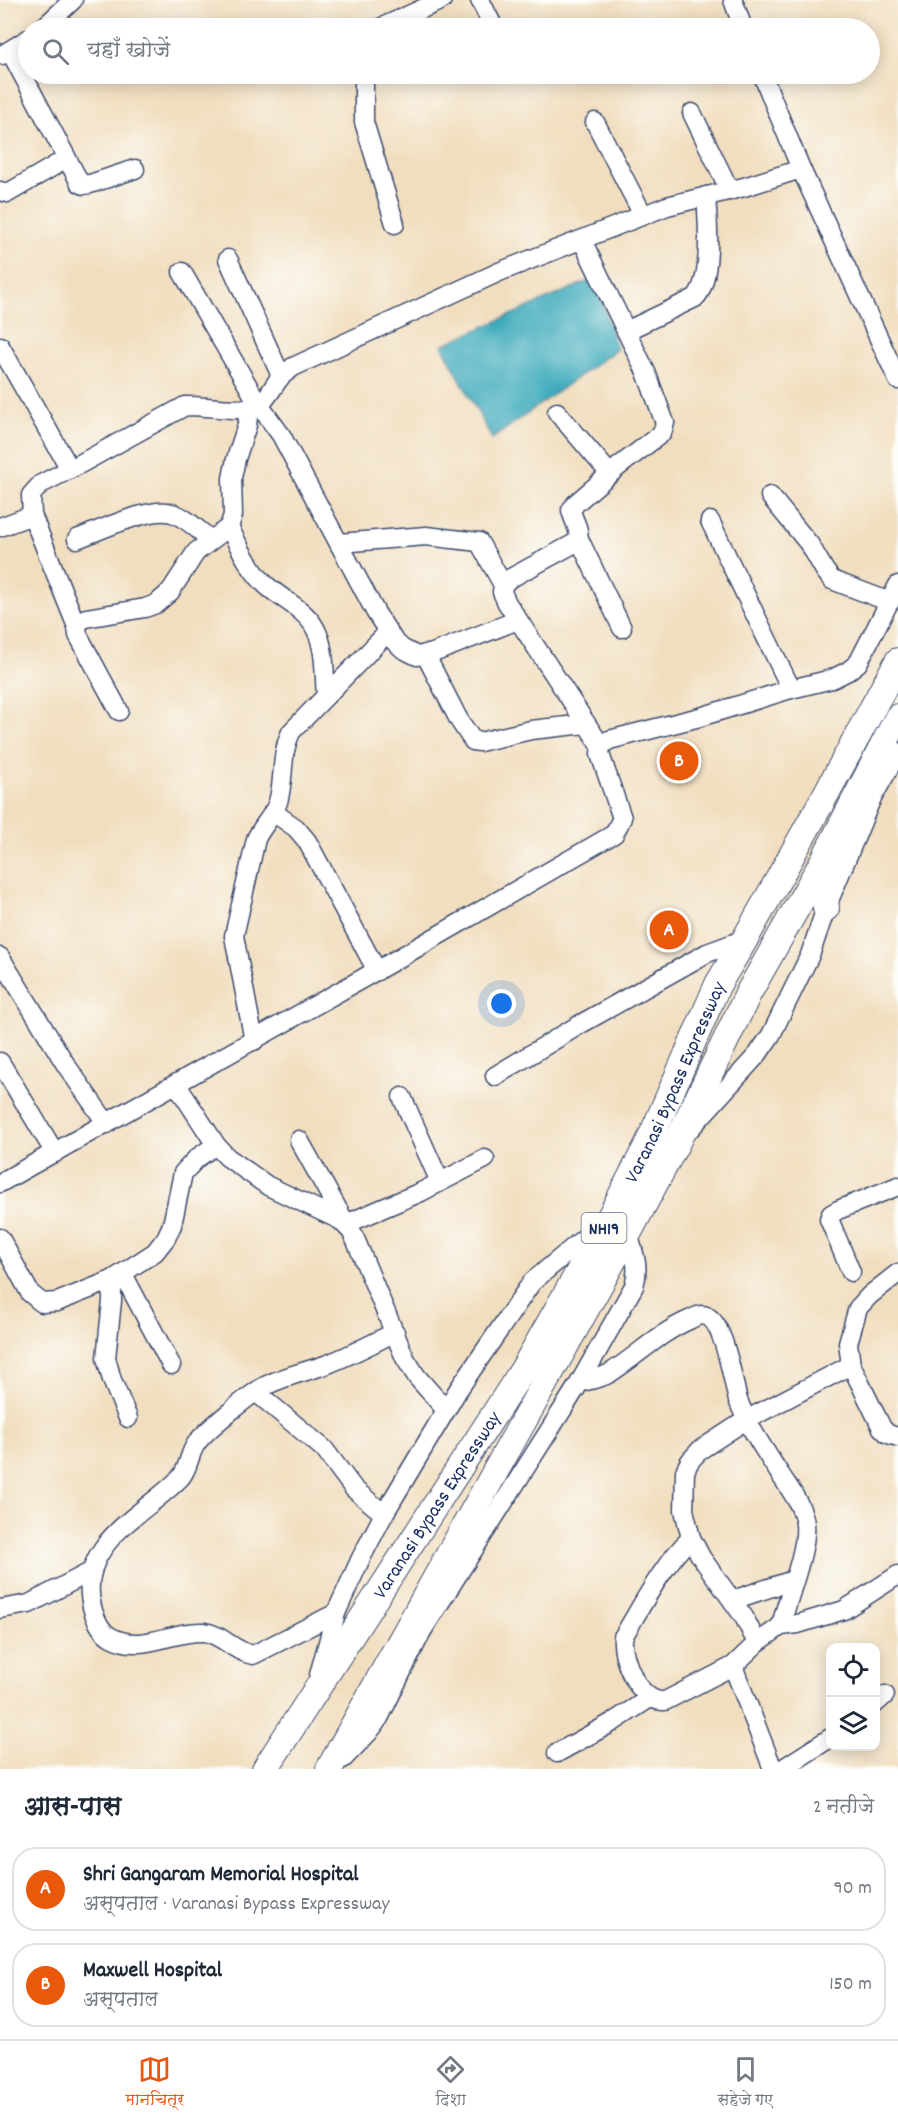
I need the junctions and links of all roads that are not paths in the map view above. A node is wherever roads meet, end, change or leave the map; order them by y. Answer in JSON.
{"nodes":[{"id":1,"x":73,"y":0,"type":"edge"},
{"id":2,"x":442,"y":0,"type":"edge"},
{"id":3,"x":480,"y":0,"type":"edge"},
{"id":4,"x":732,"y":0,"type":"edge"},
{"id":5,"x":54,"y":18,"type":"edge"},
{"id":6,"x":402,"y":18,"type":"edge"},
{"id":7,"x":489,"y":18,"type":"edge"},
{"id":8,"x":739,"y":18,"type":"edge"},
{"id":9,"x":18,"y":45,"type":"edge"},
{"id":10,"x":5,"y":53,"type":"edge"},
{"id":11,"x":18,"y":76,"type":"edge"},
{"id":12,"x":23,"y":84,"type":"edge"},
{"id":13,"x":364,"y":84,"type":"edge"},
{"id":14,"x":766,"y":84,"type":"edge"},
{"id":15,"x":692,"y":113,"type":"dead end"},
{"id":16,"x":596,"y":122,"type":"dead end"},
{"id":17,"x":66,"y":159,"type":"junction"},
{"id":18,"x":801,"y":169,"type":"junction"},
{"id":19,"x":135,"y":170,"type":"dead end"},
{"id":20,"x":0,"y":191,"type":"edge"},
{"id":21,"x":730,"y":191,"type":"junction"},
{"id":22,"x":706,"y":196,"type":"junction"},
{"id":23,"x":643,"y":215,"type":"junction"},
{"id":24,"x":395,"y":224,"type":"dead end"},
{"id":25,"x":582,"y":240,"type":"junction"},
{"id":26,"x":228,"y":259,"type":"dead end"},
{"id":27,"x":182,"y":272,"type":"dead end"},
{"id":28,"x":626,"y":331,"type":"junction"},
{"id":29,"x":0,"y":345,"type":"edge"},
{"id":30,"x":281,"y":376,"type":"junction"},
{"id":31,"x":898,"y":380,"type":"edge"},
{"id":32,"x":254,"y":407,"type":"junction"},
{"id":33,"x":557,"y":412,"type":"dead end"},
{"id":34,"x":70,"y":469,"type":"junction"},
{"id":35,"x":610,"y":474,"type":"junction"},
{"id":36,"x":770,"y":496,"type":"dead end"},
{"id":37,"x":32,"y":515,"type":"junction"},
{"id":38,"x":710,"y":521,"type":"dead end"},
{"id":39,"x":0,"y":527,"type":"edge"},
{"id":40,"x":229,"y":527,"type":"junction"},
{"id":41,"x":77,"y":539,"type":"dead end"},
{"id":42,"x":579,"y":539,"type":"junction"},
{"id":43,"x":211,"y":540,"type":"junction"},
{"id":44,"x":339,"y":543,"type":"junction"},
{"id":45,"x":502,"y":585,"type":"junction"},
{"id":46,"x":894,"y":594,"type":"edge"},
{"id":47,"x":518,"y":620,"type":"junction"},
{"id":48,"x":76,"y":627,"type":"junction"},
{"id":49,"x":622,"y":628,"type":"dead end"},
{"id":50,"x":388,"y":632,"type":"junction"},
{"id":51,"x":425,"y":654,"type":"junction"},
{"id":52,"x":898,"y":661,"type":"edge"},
{"id":53,"x":791,"y":689,"type":"junction"},
{"id":54,"x":326,"y":696,"type":"junction"},
{"id":55,"x":119,"y":711,"type":"dead end"},
{"id":56,"x":898,"y":717,"type":"edge"},
{"id":57,"x":586,"y":724,"type":"junction"},
{"id":58,"x":601,"y":746,"type":"junction"},
{"id":59,"x":898,"y":752,"type":"edge"},
{"id":60,"x":273,"y":812,"type":"junction"},
{"id":61,"x":822,"y":863,"type":"junction"},
{"id":62,"x":826,"y":908,"type":"junction"},
{"id":63,"x":745,"y":939,"type":"junction"},
{"id":64,"x":0,"y":957,"type":"edge"},
{"id":65,"x":377,"y":971,"type":"junction"},
{"id":66,"x":254,"y":1041,"type":"junction"},
{"id":67,"x":0,"y":1062,"type":"edge"},
{"id":68,"x":495,"y":1076,"type":"dead end"},
{"id":69,"x":177,"y":1084,"type":"junction"},
{"id":70,"x":402,"y":1097,"type":"dead end"},
{"id":71,"x":107,"y":1124,"type":"junction"},
{"id":72,"x":299,"y":1140,"type":"dead end"},
{"id":73,"x":676,"y":1144,"type":"junction"},
{"id":74,"x":216,"y":1145,"type":"junction"},
{"id":75,"x":56,"y":1153,"type":"junction"},
{"id":76,"x":485,"y":1159,"type":"dead end"},
{"id":77,"x":440,"y":1182,"type":"junction"},
{"id":78,"x":0,"y":1183,"type":"edge"},
{"id":79,"x":898,"y":1186,"type":"edge"},
{"id":80,"x":346,"y":1224,"type":"junction"},
{"id":81,"x":619,"y":1226,"type":"junction"},
{"id":82,"x":0,"y":1238,"type":"edge"},
{"id":83,"x":851,"y":1272,"type":"dead end"},
{"id":84,"x":898,"y":1273,"type":"edge"},
{"id":85,"x":117,"y":1277,"type":"junction"},
{"id":86,"x":395,"y":1332,"type":"junction"},
{"id":87,"x":171,"y":1365,"type":"dead end"},
{"id":88,"x":851,"y":1365,"type":"junction"},
{"id":89,"x":580,"y":1382,"type":"junction"},
{"id":90,"x":256,"y":1393,"type":"junction"},
{"id":91,"x":446,"y":1410,"type":"junction"},
{"id":92,"x":128,"y":1418,"type":"dead end"},
{"id":93,"x":746,"y":1420,"type":"junction"},
{"id":94,"x":898,"y":1437,"type":"edge"},
{"id":95,"x":384,"y":1514,"type":"junction"},
{"id":96,"x":691,"y":1538,"type":"junction"},
{"id":97,"x":92,"y":1571,"type":"junction"},
{"id":98,"x":898,"y":1575,"type":"edge"},
{"id":99,"x":793,"y":1580,"type":"junction"},
{"id":100,"x":733,"y":1600,"type":"junction"},
{"id":101,"x":0,"y":1609,"type":"edge"},
{"id":102,"x":336,"y":1613,"type":"junction"},
{"id":103,"x":781,"y":1626,"type":"junction"},
{"id":104,"x":757,"y":1643,"type":"junction"},
{"id":105,"x":733,"y":1666,"type":"junction"},
{"id":106,"x":314,"y":1694,"type":"junction"},
{"id":107,"x":650,"y":1698,"type":"junction"},
{"id":108,"x":826,"y":1741,"type":"edge"},
{"id":109,"x":557,"y":1753,"type":"dead end"},
{"id":110,"x":265,"y":1769,"type":"edge"},
{"id":111,"x":329,"y":1769,"type":"edge"},
{"id":112,"x":334,"y":1769,"type":"edge"},
{"id":113,"x":773,"y":1769,"type":"edge"},
{"id":114,"x":782,"y":1769,"type":"edge"}],
"edges":[{"from":1,"to":5,"type":"street"},
{"from":2,"to":6,"type":"street"},
{"from":3,"to":7,"type":"street"},
{"from":4,"to":8,"type":"street"},
{"from":9,"to":10,"type":"street"},
{"from":10,"to":11,"type":"street"},
{"from":12,"to":17,"type":"street"},
{"from":13,"to":24,"type":"street"},
{"from":14,"to":18,"type":"street"},
{"from":15,"to":21,"type":"street"},
{"from":16,"to":23,"type":"street"},
{"from":17,"to":19,"type":"street"},
{"from":17,"to":20,"type":"street"},
{"from":18,"to":21,"type":"street"},
{"from":18,"to":31,"type":"street"},
{"from":21,"to":22,"type":"street"},
{"from":22,"to":23,"type":"street"},
{"from":22,"to":28,"type":"street"},
{"from":23,"to":25,"type":"street"},
{"from":25,"to":28,"type":"street"},
{"from":25,"to":30,"type":"street"},
{"from":26,"to":30,"type":"street"},
{"from":27,"to":32,"type":"street"},
{"from":28,"to":35,"type":"street"},
{"from":29,"to":34,"type":"street"},
{"from":30,"to":32,"type":"street"},
{"from":32,"to":34,"type":"street"},
{"from":32,"to":40,"type":"street"},
{"from":32,"to":44,"type":"street"},
{"from":33,"to":35,"type":"street"},
{"from":34,"to":37,"type":"street"},
{"from":35,"to":42,"type":"street"},
{"from":36,"to":46,"type":"street"},
{"from":37,"to":39,"type":"street"},
{"from":37,"to":48,"type":"street"},
{"from":38,"to":53,"type":"street"},
{"from":40,"to":43,"type":"street"},
{"from":40,"to":54,"type":"street"},
{"from":41,"to":43,"type":"street"},
{"from":42,"to":45,"type":"street"},
{"from":42,"to":49,"type":"street"},
{"from":43,"to":48,"type":"street"},
{"from":44,"to":45,"type":"street"},
{"from":44,"to":50,"type":"street"},
{"from":45,"to":47,"type":"street"},
{"from":46,"to":53,"type":"street"},
{"from":47,"to":51,"type":"street"},
{"from":47,"to":57,"type":"street"},
{"from":48,"to":55,"type":"street"},
{"from":50,"to":51,"type":"street"},
{"from":50,"to":54,"type":"street"},
{"from":51,"to":57,"type":"street"},
{"from":52,"to":63,"type":"highway","name":"Varanasi Bypass Expressway","number":"NH19"},
{"from":53,"to":58,"type":"street"},
{"from":54,"to":60,"type":"street"},
{"from":56,"to":61,"type":"highway","name":"Varanasi Bypass Expressway","number":"NH19"},
{"from":57,"to":58,"type":"street"},
{"from":58,"to":65,"type":"street"},
{"from":59,"to":62,"type":"street"},
{"from":60,"to":65,"type":"street"},
{"from":60,"to":66,"type":"street"},
{"from":61,"to":62,"type":"highway"},
{"from":61,"to":73,"type":"highway","name":"Varanasi Bypass Expressway","number":"NH19"},
{"from":62,"to":73,"type":"street"},
{"from":63,"to":68,"type":"street"},
{"from":63,"to":81,"type":"highway","name":"Varanasi Bypass Expressway","number":"NH19"},
{"from":64,"to":71,"type":"street"},
{"from":65,"to":66,"type":"street"},
{"from":66,"to":69,"type":"street"},
{"from":67,"to":75,"type":"street"},
{"from":69,"to":71,"type":"street"},
{"from":69,"to":74,"type":"street"},
{"from":70,"to":77,"type":"street"},
{"from":71,"to":75,"type":"street"},
{"from":72,"to":80,"type":"street"},
{"from":73,"to":81,"type":"highway","name":"Varanasi Bypass Expressway","number":"NH19"},
{"from":74,"to":80,"type":"street"},
{"from":74,"to":85,"type":"street"},
{"from":75,"to":78,"type":"street"},
{"from":76,"to":77,"type":"street"},
{"from":77,"to":80,"type":"street"},
{"from":79,"to":83,"type":"street"},
{"from":80,"to":86,"type":"street"},
{"from":81,"to":89,"type":"street"},
{"from":81,"to":91,"type":"street"},
{"from":81,"to":106,"type":"highway","name":"Varanasi Bypass Expressway","number":"NH19"},
{"from":81,"to":111,"type":"highway","name":"Varanasi Bypass Expressway","number":"NH19"},
{"from":82,"to":85,"type":"street"},
{"from":84,"to":88,"type":"street"},
{"from":85,"to":87,"type":"street"},
{"from":85,"to":92,"type":"street"},
{"from":86,"to":90,"type":"street"},
{"from":86,"to":91,"type":"street"},
{"from":88,"to":93,"type":"street"},
{"from":88,"to":94,"type":"street"},
{"from":89,"to":93,"type":"street"},
{"from":89,"to":112,"type":"street"},
{"from":90,"to":95,"type":"street"},
{"from":90,"to":97,"type":"street"},
{"from":91,"to":95,"type":"street"},
{"from":93,"to":96,"type":"street"},
{"from":93,"to":99,"type":"street"},
{"from":95,"to":102,"type":"street"},
{"from":96,"to":100,"type":"street"},
{"from":96,"to":107,"type":"street"},
{"from":97,"to":101,"type":"street"},
{"from":97,"to":102,"type":"street"},
{"from":98,"to":103,"type":"street"},
{"from":99,"to":100,"type":"street"},
{"from":99,"to":103,"type":"street"},
{"from":100,"to":104,"type":"street"},
{"from":102,"to":106,"type":"street"},
{"from":103,"to":104,"type":"street"},
{"from":104,"to":105,"type":"street"},
{"from":105,"to":107,"type":"street"},
{"from":105,"to":113,"type":"street"},
{"from":106,"to":110,"type":"highway","name":"Varanasi Bypass Expressway","number":"NH19"},
{"from":107,"to":109,"type":"street"},
{"from":108,"to":114,"type":"street"}]}
